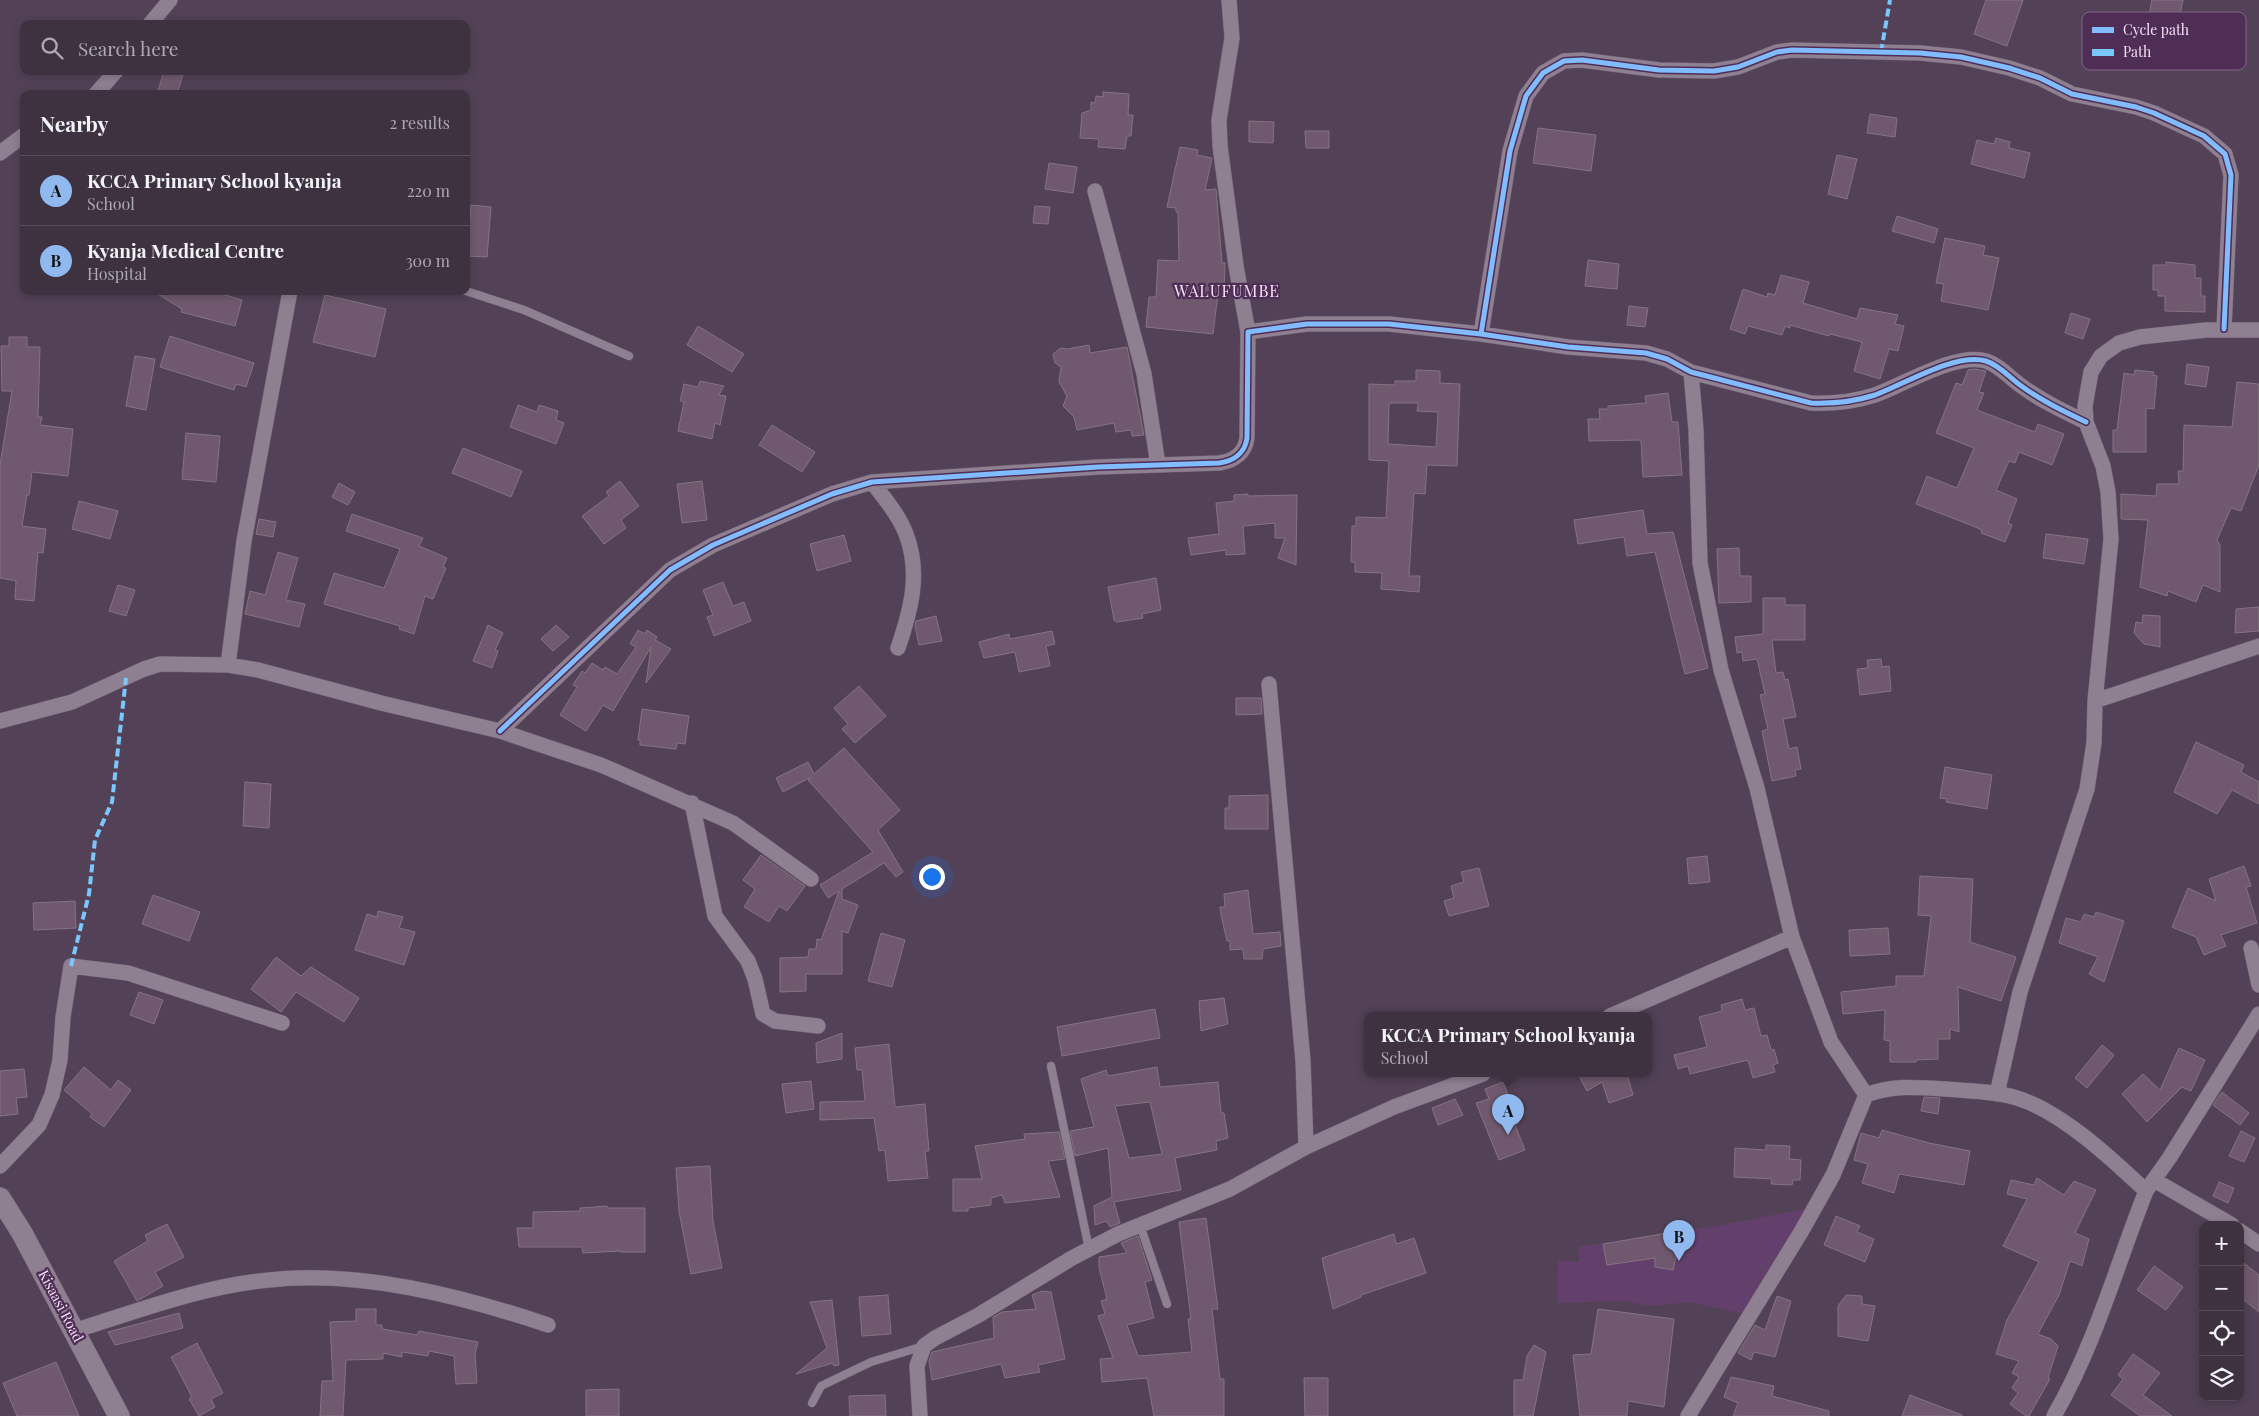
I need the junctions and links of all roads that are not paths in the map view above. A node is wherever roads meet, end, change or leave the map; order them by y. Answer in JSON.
{"nodes":[{"id":1,"x":170,"y":0,"type":"edge"},
{"id":2,"x":1229,"y":0,"type":"edge"},
{"id":3,"x":153,"y":20,"type":"edge"},
{"id":4,"x":113,"y":75,"type":"edge"},
{"id":5,"x":99,"y":90,"type":"edge"},
{"id":6,"x":20,"y":138,"type":"edge"},
{"id":7,"x":0,"y":153,"type":"edge"},
{"id":8,"x":1095,"y":191,"type":"dead end"},
{"id":9,"x":470,"y":292,"type":"edge"},
{"id":10,"x":289,"y":295,"type":"edge"},
{"id":11,"x":2224,"y":330,"type":"junction"},
{"id":12,"x":2259,"y":330,"type":"edge"},
{"id":13,"x":1248,"y":332,"type":"junction"},
{"id":14,"x":1481,"y":334,"type":"junction"},
{"id":15,"x":629,"y":356,"type":"dead end"},
{"id":16,"x":1691,"y":372,"type":"junction"},
{"id":17,"x":2086,"y":422,"type":"junction"},
{"id":18,"x":1158,"y":465,"type":"junction"},
{"id":19,"x":872,"y":482,"type":"junction"},
{"id":20,"x":2259,"y":646,"type":"edge"},
{"id":21,"x":898,"y":648,"type":"dead end"},
{"id":22,"x":228,"y":665,"type":"junction"},
{"id":23,"x":1269,"y":684,"type":"dead end"},
{"id":24,"x":2095,"y":701,"type":"junction"},
{"id":25,"x":0,"y":721,"type":"edge"},
{"id":26,"x":500,"y":731,"type":"junction"},
{"id":27,"x":692,"y":803,"type":"junction"},
{"id":28,"x":811,"y":878,"type":"dead end"},
{"id":29,"x":1792,"y":937,"type":"junction"},
{"id":30,"x":2251,"y":948,"type":"dead end"},
{"id":31,"x":2259,"y":985,"type":"edge"},
{"id":32,"x":1619,"y":1012,"type":"edge"},
{"id":33,"x":2259,"y":1014,"type":"edge"},
{"id":34,"x":282,"y":1023,"type":"dead end"},
{"id":35,"x":818,"y":1026,"type":"dead end"},
{"id":36,"x":1051,"y":1066,"type":"dead end"},
{"id":37,"x":1475,"y":1077,"type":"edge"},
{"id":38,"x":1997,"y":1094,"type":"junction"},
{"id":39,"x":1866,"y":1095,"type":"junction"},
{"id":40,"x":1306,"y":1147,"type":"junction"},
{"id":41,"x":0,"y":1166,"type":"edge"},
{"id":42,"x":2150,"y":1186,"type":"junction"},
{"id":43,"x":0,"y":1198,"type":"edge"},
{"id":44,"x":2224,"y":1221,"type":"edge"},
{"id":45,"x":1140,"y":1225,"type":"junction"},
{"id":46,"x":2244,"y":1234,"type":"edge"},
{"id":47,"x":2259,"y":1244,"type":"edge"},
{"id":48,"x":1089,"y":1249,"type":"junction"},
{"id":49,"x":1167,"y":1304,"type":"dead end"},
{"id":50,"x":548,"y":1325,"type":"dead end"},
{"id":51,"x":74,"y":1331,"type":"junction"},
{"id":52,"x":924,"y":1346,"type":"junction"},
{"id":53,"x":812,"y":1403,"type":"dead end"},
{"id":54,"x":116,"y":1415,"type":"edge"},
{"id":55,"x":920,"y":1416,"type":"edge"},
{"id":56,"x":1688,"y":1416,"type":"edge"},
{"id":57,"x":2054,"y":1416,"type":"edge"}],
"edges":[{"from":1,"to":3,"type":"street"},
{"from":2,"to":13,"type":"street"},
{"from":4,"to":5,"type":"street"},
{"from":6,"to":7,"type":"street"},
{"from":8,"to":18,"type":"street"},
{"from":9,"to":15,"type":"lane"},
{"from":10,"to":22,"type":"street"},
{"from":11,"to":12,"type":"street"},
{"from":11,"to":14,"type":"street"},
{"from":11,"to":17,"type":"street"},
{"from":13,"to":14,"type":"street"},
{"from":13,"to":18,"type":"street"},
{"from":14,"to":16,"type":"street"},
{"from":16,"to":17,"type":"street"},
{"from":16,"to":29,"type":"street"},
{"from":17,"to":24,"type":"street"},
{"from":18,"to":19,"type":"street"},
{"from":19,"to":21,"type":"street"},
{"from":19,"to":26,"type":"street"},
{"from":20,"to":24,"type":"street"},
{"from":22,"to":25,"type":"street"},
{"from":22,"to":26,"type":"street"},
{"from":23,"to":40,"type":"street"},
{"from":24,"to":38,"type":"street"},
{"from":26,"to":27,"type":"street"},
{"from":27,"to":28,"type":"street"},
{"from":27,"to":35,"type":"street"},
{"from":29,"to":32,"type":"street"},
{"from":29,"to":39,"type":"street"},
{"from":30,"to":31,"type":"street"},
{"from":33,"to":42,"type":"street"},
{"from":34,"to":41,"type":"street"},
{"from":36,"to":48,"type":"lane"},
{"from":37,"to":40,"type":"street"},
{"from":38,"to":39,"type":"street"},
{"from":38,"to":42,"type":"street"},
{"from":39,"to":56,"type":"street"},
{"from":40,"to":45,"type":"street"},
{"from":42,"to":44,"type":"street"},
{"from":42,"to":57,"type":"street"},
{"from":43,"to":51,"type":"main road","name":"Kisaasi Road"},
{"from":45,"to":48,"type":"street"},
{"from":45,"to":49,"type":"lane"},
{"from":46,"to":47,"type":"street"},
{"from":48,"to":52,"type":"street"},
{"from":50,"to":51,"type":"street"},
{"from":51,"to":54,"type":"main road","name":"Kisaasi Road"},
{"from":52,"to":53,"type":"lane"},
{"from":52,"to":55,"type":"street"}]}
